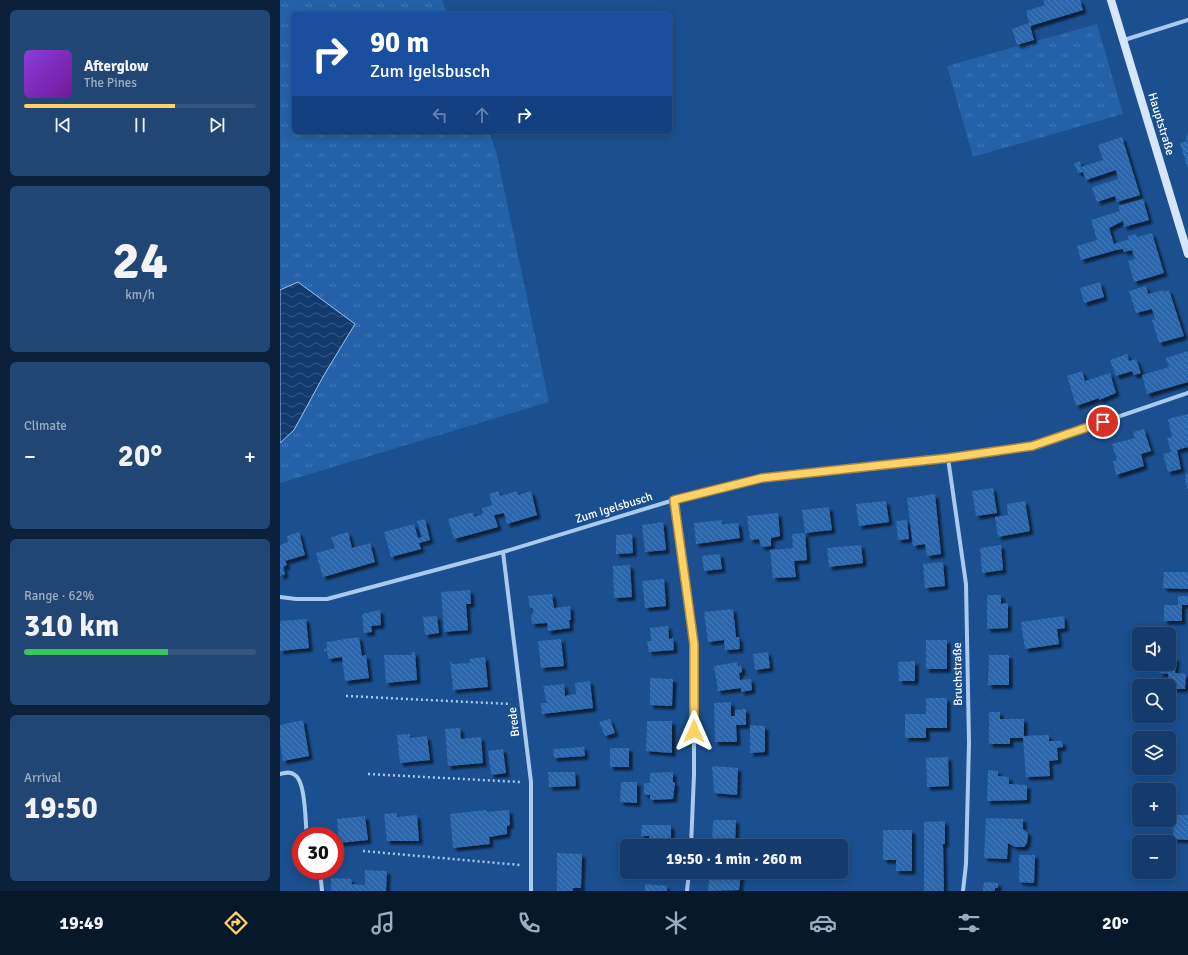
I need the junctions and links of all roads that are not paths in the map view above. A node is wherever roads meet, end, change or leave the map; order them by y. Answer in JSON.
{"nodes":[{"id":1,"x":1111,"y":0,"type":"edge"},
{"id":2,"x":1188,"y":20,"type":"edge"},
{"id":3,"x":1124,"y":40,"type":"junction"},
{"id":4,"x":1188,"y":254,"type":"edge"},
{"id":5,"x":1188,"y":393,"type":"edge"},
{"id":6,"x":948,"y":458,"type":"junction"},
{"id":7,"x":674,"y":500,"type":"junction"},
{"id":8,"x":503,"y":552,"type":"junction"},
{"id":9,"x":280,"y":597,"type":"edge"},
{"id":10,"x":280,"y":774,"type":"edge"},
{"id":11,"x":306,"y":827,"type":"edge"},
{"id":12,"x":692,"y":839,"type":"edge"},
{"id":13,"x":321,"y":879,"type":"edge"},
{"id":14,"x":688,"y":879,"type":"edge"},
{"id":15,"x":322,"y":891,"type":"edge"},
{"id":16,"x":530,"y":891,"type":"edge"},
{"id":17,"x":687,"y":891,"type":"edge"},
{"id":18,"x":963,"y":891,"type":"edge"}],
"edges":[{"from":1,"to":3,"type":"street","name":"Hauptstraße"},
{"from":2,"to":3,"type":"street"},
{"from":3,"to":4,"type":"street","name":"Hauptstraße"},
{"from":5,"to":6,"type":"street","name":"Zum Igelsbusch"},
{"from":6,"to":7,"type":"street","name":"Zum Igelsbusch"},
{"from":6,"to":18,"type":"street","name":"Bruchstraße"},
{"from":7,"to":8,"type":"street","name":"Zum Igelsbusch"},
{"from":7,"to":12,"type":"street"},
{"from":8,"to":9,"type":"street","name":"Zum Igelsbusch"},
{"from":8,"to":16,"type":"street","name":"Brede"},
{"from":10,"to":11,"type":"street"},
{"from":13,"to":15,"type":"street"},
{"from":14,"to":17,"type":"street"}]}
